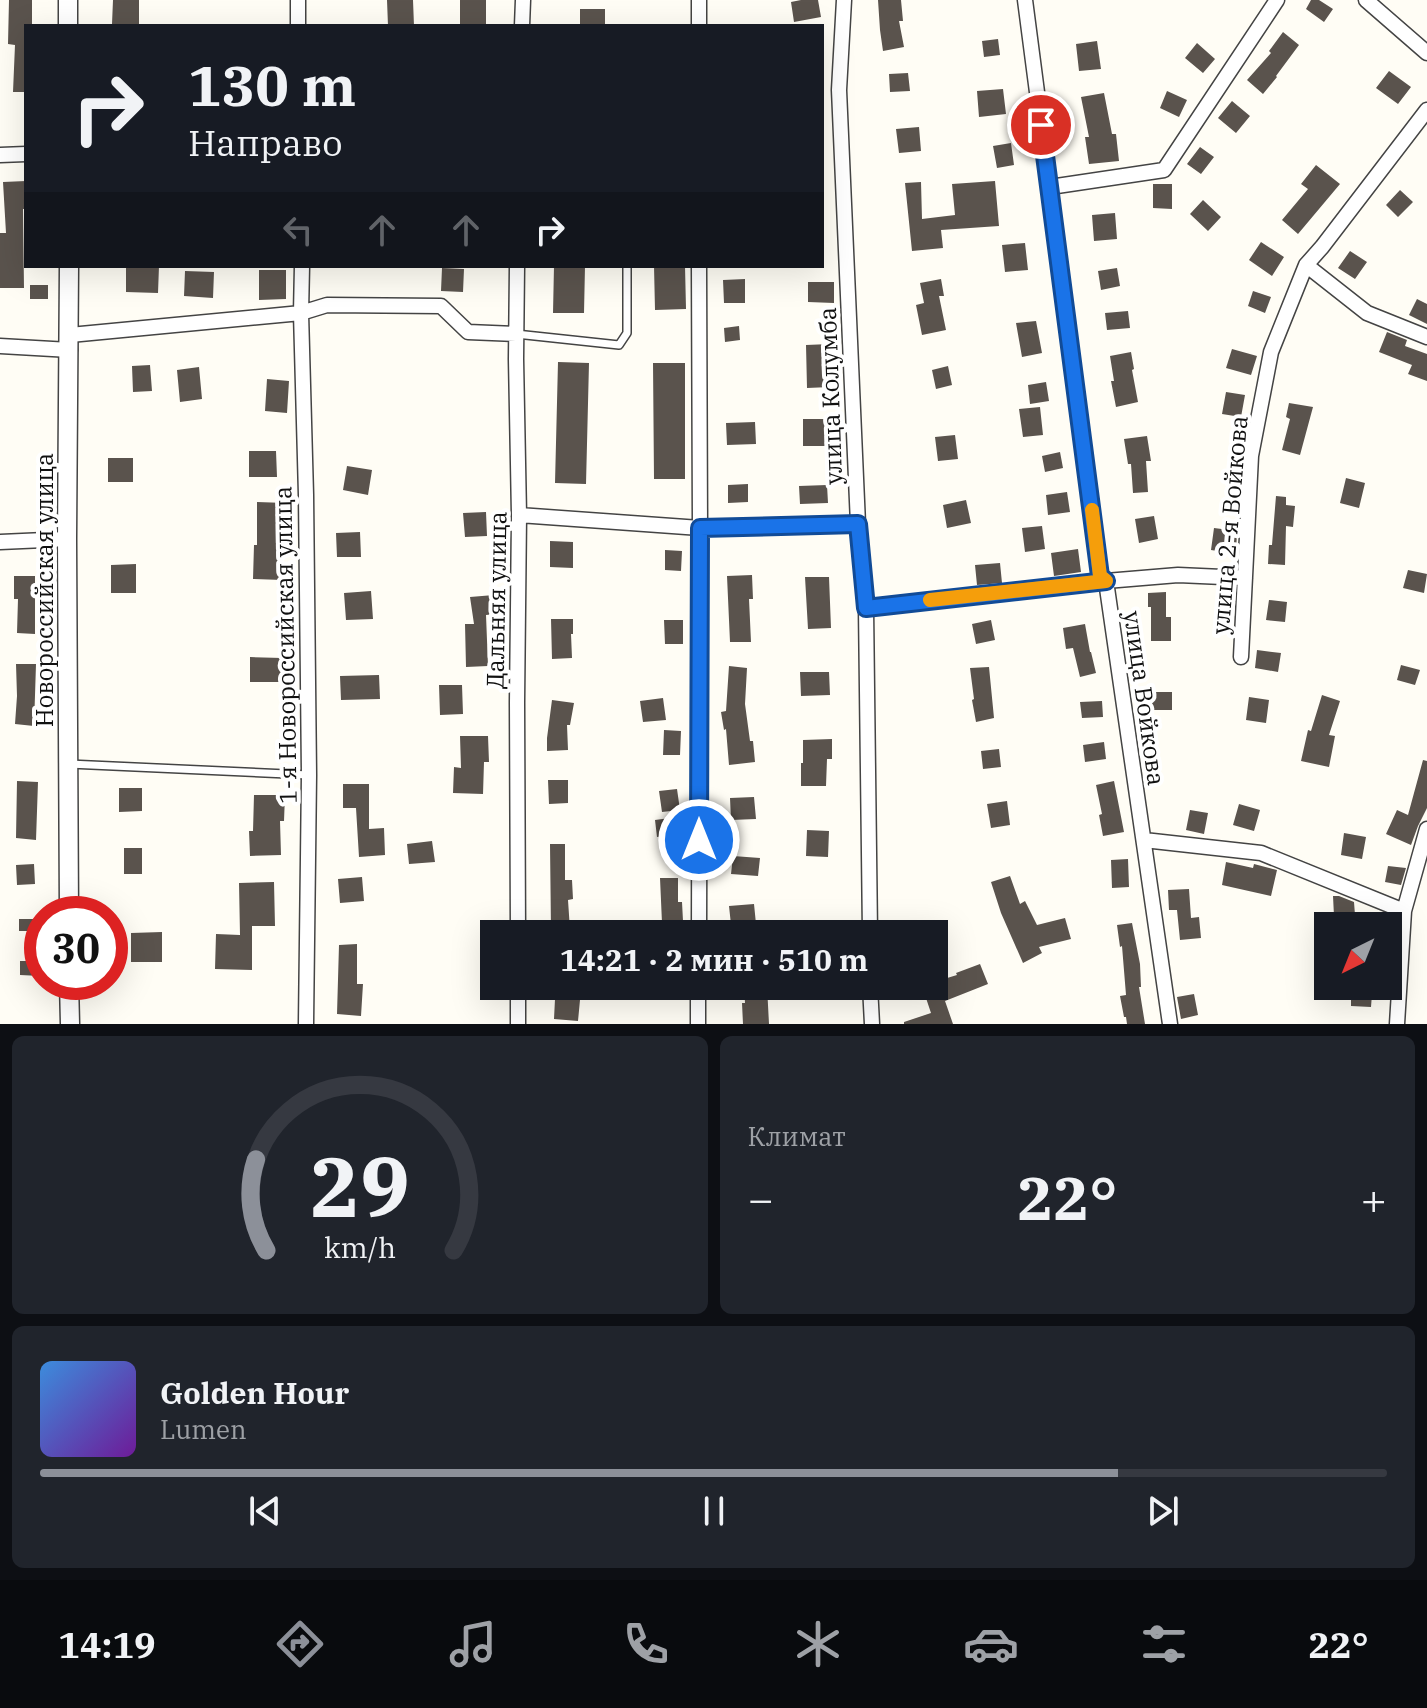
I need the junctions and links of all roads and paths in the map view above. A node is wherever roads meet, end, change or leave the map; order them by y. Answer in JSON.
{"nodes":[{"id":1,"x":68,"y":0,"type":"edge"},
{"id":2,"x":298,"y":0,"type":"edge"},
{"id":3,"x":523,"y":0,"type":"edge"},
{"id":4,"x":699,"y":0,"type":"edge"},
{"id":5,"x":844,"y":0,"type":"edge"},
{"id":6,"x":1025,"y":0,"type":"edge"},
{"id":7,"x":1277,"y":0,"type":"edge"},
{"id":8,"x":1366,"y":0,"type":"edge"},
{"id":9,"x":68,"y":24,"type":"edge"},
{"id":10,"x":298,"y":24,"type":"edge"},
{"id":11,"x":522,"y":24,"type":"edge"},
{"id":12,"x":699,"y":24,"type":"edge"},
{"id":13,"x":1427,"y":53,"type":"edge"},
{"id":14,"x":839,"y":90,"type":"junction"},
{"id":15,"x":824,"y":92,"type":"edge"},
{"id":16,"x":1427,"y":110,"type":"edge"},
{"id":17,"x":24,"y":154,"type":"edge"},
{"id":18,"x":0,"y":155,"type":"edge"},
{"id":19,"x":1050,"y":187,"type":"junction"},
{"id":20,"x":1306,"y":265,"type":"junction"},
{"id":21,"x":69,"y":268,"type":"edge"},
{"id":22,"x":302,"y":268,"type":"edge"},
{"id":23,"x":517,"y":268,"type":"edge"},
{"id":24,"x":627,"y":268,"type":"edge"},
{"id":25,"x":699,"y":268,"type":"edge"},
{"id":26,"x":301,"y":313,"type":"junction"},
{"id":27,"x":516,"y":334,"type":"junction"},
{"id":28,"x":1427,"y":337,"type":"edge"},
{"id":29,"x":70,"y":342,"type":"junction"},
{"id":30,"x":0,"y":346,"type":"edge"},
{"id":31,"x":519,"y":515,"type":"junction"},
{"id":32,"x":858,"y":524,"type":"junction"},
{"id":33,"x":700,"y":528,"type":"junction"},
{"id":34,"x":67,"y":539,"type":"junction"},
{"id":35,"x":0,"y":542,"type":"edge"},
{"id":36,"x":1245,"y":578,"type":"junction"},
{"id":37,"x":1106,"y":581,"type":"junction"},
{"id":38,"x":866,"y":608,"type":"junction"},
{"id":39,"x":1241,"y":657,"type":"dead end"},
{"id":40,"x":67,"y":764,"type":"junction"},
{"id":41,"x":309,"y":775,"type":"junction"},
{"id":42,"x":1427,"y":829,"type":"edge"},
{"id":43,"x":1144,"y":840,"type":"junction"},
{"id":44,"x":69,"y":896,"type":"edge"},
{"id":45,"x":1404,"y":911,"type":"junction"},
{"id":46,"x":518,"y":920,"type":"edge"},
{"id":47,"x":699,"y":920,"type":"edge"},
{"id":48,"x":870,"y":920,"type":"edge"},
{"id":49,"x":69,"y":1000,"type":"edge"},
{"id":50,"x":518,"y":1000,"type":"edge"},
{"id":51,"x":698,"y":1000,"type":"edge"},
{"id":52,"x":871,"y":1000,"type":"edge"},
{"id":53,"x":70,"y":1024,"type":"edge"},
{"id":54,"x":306,"y":1024,"type":"edge"},
{"id":55,"x":518,"y":1024,"type":"edge"},
{"id":56,"x":698,"y":1024,"type":"edge"},
{"id":57,"x":872,"y":1024,"type":"edge"},
{"id":58,"x":1170,"y":1024,"type":"edge"},
{"id":59,"x":1397,"y":1024,"type":"edge"}],
"edges":[{"from":1,"to":9,"type":"street"},
{"from":2,"to":10,"type":"street"},
{"from":3,"to":11,"type":"street"},
{"from":4,"to":12,"type":"street"},
{"from":5,"to":14,"type":"street","name":"улица Колумба"},
{"from":6,"to":19,"type":"street","name":"улица Войкова"},
{"from":7,"to":19,"type":"street"},
{"from":8,"to":13,"type":"street"},
{"from":14,"to":15,"type":"street"},
{"from":14,"to":32,"type":"street","name":"улица Колумба"},
{"from":16,"to":20,"type":"street","name":"улица 2-я Войкова"},
{"from":17,"to":18,"type":"street"},
{"from":19,"to":37,"type":"street","name":"улица Войкова"},
{"from":20,"to":28,"type":"street"},
{"from":20,"to":36,"type":"street","name":"улица 2-я Войкова"},
{"from":21,"to":29,"type":"street","name":"Новороссийская улица"},
{"from":22,"to":26,"type":"street","name":"1-я Новороссийская улица"},
{"from":23,"to":27,"type":"street","name":"Дальняя улица"},
{"from":24,"to":27,"type":"lane"},
{"from":25,"to":33,"type":"street"},
{"from":26,"to":27,"type":"street"},
{"from":26,"to":29,"type":"street"},
{"from":26,"to":41,"type":"street","name":"1-я Новороссийская улица"},
{"from":27,"to":31,"type":"street","name":"Дальняя улица"},
{"from":29,"to":30,"type":"street"},
{"from":29,"to":34,"type":"street","name":"Новороссийская улица"},
{"from":31,"to":33,"type":"street"},
{"from":31,"to":46,"type":"street","name":"Дальняя улица"},
{"from":32,"to":33,"type":"street"},
{"from":32,"to":38,"type":"street","name":"улица Колумба"},
{"from":33,"to":47,"type":"street"},
{"from":34,"to":35,"type":"street"},
{"from":34,"to":40,"type":"street","name":"Новороссийская улица"},
{"from":36,"to":37,"type":"street"},
{"from":36,"to":39,"type":"street","name":"улица 2-я Войкова"},
{"from":37,"to":38,"type":"street"},
{"from":37,"to":43,"type":"street","name":"улица Войкова"},
{"from":38,"to":48,"type":"street","name":"улица Колумба"},
{"from":40,"to":41,"type":"lane"},
{"from":40,"to":44,"type":"street","name":"Новороссийская улица"},
{"from":41,"to":54,"type":"street","name":"1-я Новороссийская улица"},
{"from":42,"to":45,"type":"street"},
{"from":43,"to":45,"type":"street"},
{"from":43,"to":58,"type":"street","name":"улица Войкова"},
{"from":45,"to":59,"type":"street"},
{"from":49,"to":53,"type":"street"},
{"from":50,"to":55,"type":"street"},
{"from":51,"to":56,"type":"street"},
{"from":52,"to":57,"type":"street"}]}
